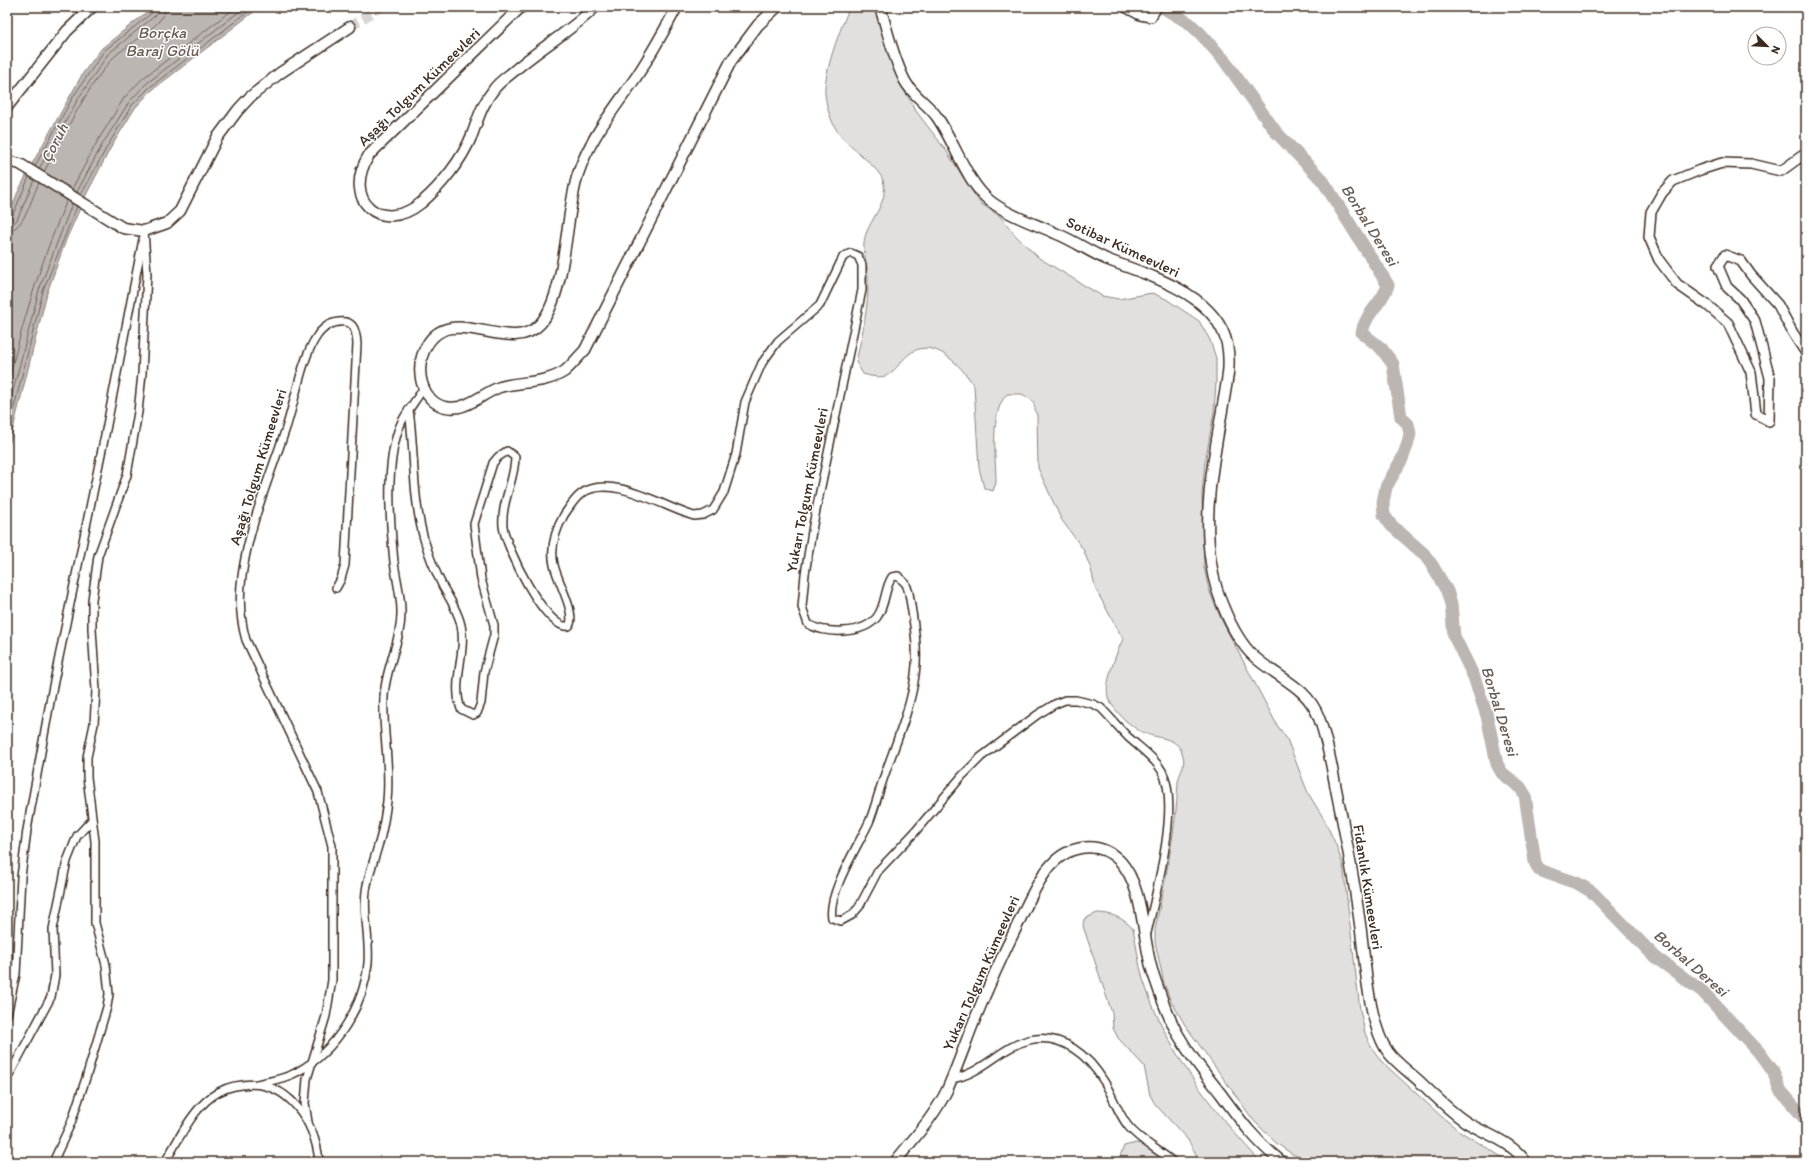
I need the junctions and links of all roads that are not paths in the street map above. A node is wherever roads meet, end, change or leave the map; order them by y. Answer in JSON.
{"nodes":[{"id":1,"x":92,"y":7,"type":"edge"},
{"id":2,"x":521,"y":7,"type":"edge"},
{"id":3,"x":595,"y":7,"type":"edge"},
{"id":4,"x":677,"y":7,"type":"edge"},
{"id":5,"x":777,"y":7,"type":"edge"},
{"id":6,"x":880,"y":7,"type":"edge"},
{"id":7,"x":1125,"y":7,"type":"edge"},
{"id":8,"x":1156,"y":9,"type":"edge"},
{"id":9,"x":350,"y":27,"type":"tunnel mouth"},
{"id":10,"x":7,"y":106,"type":"edge"},
{"id":11,"x":1806,"y":153,"type":"edge"},
{"id":12,"x":7,"y":160,"type":"edge"},
{"id":13,"x":144,"y":231,"type":"junction"},
{"id":14,"x":1806,"y":353,"type":"edge"},
{"id":15,"x":423,"y":389,"type":"junction"},
{"id":16,"x":409,"y":410,"type":"junction"},
{"id":17,"x":336,"y":588,"type":"dead end"},
{"id":18,"x":1217,"y":589,"type":"joint"},
{"id":19,"x":92,"y":820,"type":"junction"},
{"id":20,"x":1145,"y":939,"type":"junction"},
{"id":21,"x":7,"y":1015,"type":"edge"},
{"id":22,"x":312,"y":1063,"type":"junction"},
{"id":23,"x":7,"y":1079,"type":"edge"},
{"id":24,"x":951,"y":1079,"type":"junction"},
{"id":25,"x":257,"y":1084,"type":"junction"},
{"id":26,"x":308,"y":1122,"type":"junction"},
{"id":27,"x":53,"y":1162,"type":"edge"},
{"id":28,"x":165,"y":1162,"type":"edge"},
{"id":29,"x":319,"y":1162,"type":"edge"},
{"id":30,"x":895,"y":1162,"type":"edge"},
{"id":31,"x":1173,"y":1162,"type":"edge"},
{"id":32,"x":1282,"y":1162,"type":"edge"},
{"id":33,"x":1526,"y":1162,"type":"edge"}],
"edges":[{"from":1,"to":10,"type":"main road"},
{"from":2,"to":3,"type":"main road","name":"Aşağı Tolgum Kümeevleri"},
{"from":4,"to":15,"type":"main road"},
{"from":5,"to":15,"type":"main road"},
{"from":6,"to":18,"type":"main road","name":"Sotibar Kümeevleri"},
{"from":7,"to":8,"type":"street"},
{"from":9,"to":13,"type":"main road"},
{"from":11,"to":14,"type":"street"},
{"from":12,"to":13,"type":"main road"},
{"from":13,"to":19,"type":"street"},
{"from":13,"to":21,"type":"street"},
{"from":15,"to":16,"type":"street","name":"Aşağı Tolgum Kümeevleri"},
{"from":16,"to":20,"type":"street","name":"Yukarı Tolgum Kümeevleri"},
{"from":16,"to":22,"type":"street","name":"Aşağı Tolgum Kümeevleri"},
{"from":17,"to":22,"type":"street","name":"Aşağı Tolgum Kümeevleri"},
{"from":18,"to":33,"type":"main road","name":"Fidanlık Kümeevleri"},
{"from":19,"to":23,"type":"street"},
{"from":19,"to":27,"type":"street"},
{"from":20,"to":24,"type":"main road","name":"Yukarı Tolgum Kümeevleri"},
{"from":20,"to":32,"type":"main road"},
{"from":22,"to":25,"type":"street","name":"Aşağı Tolgum Kümeevleri"},
{"from":22,"to":26,"type":"street","name":"Aşağı Tolgum Kümeevleri"},
{"from":24,"to":30,"type":"main road","name":"Yukarı Tolgum Kümeevleri"},
{"from":24,"to":31,"type":"street"},
{"from":25,"to":26,"type":"street","name":"Aşağı Tolgum Kümeevleri"},
{"from":25,"to":28,"type":"street","name":"Aşağı Tolgum Kümeevleri"},
{"from":26,"to":29,"type":"street","name":"Aşağı Tolgum Kümeevleri"}]}
